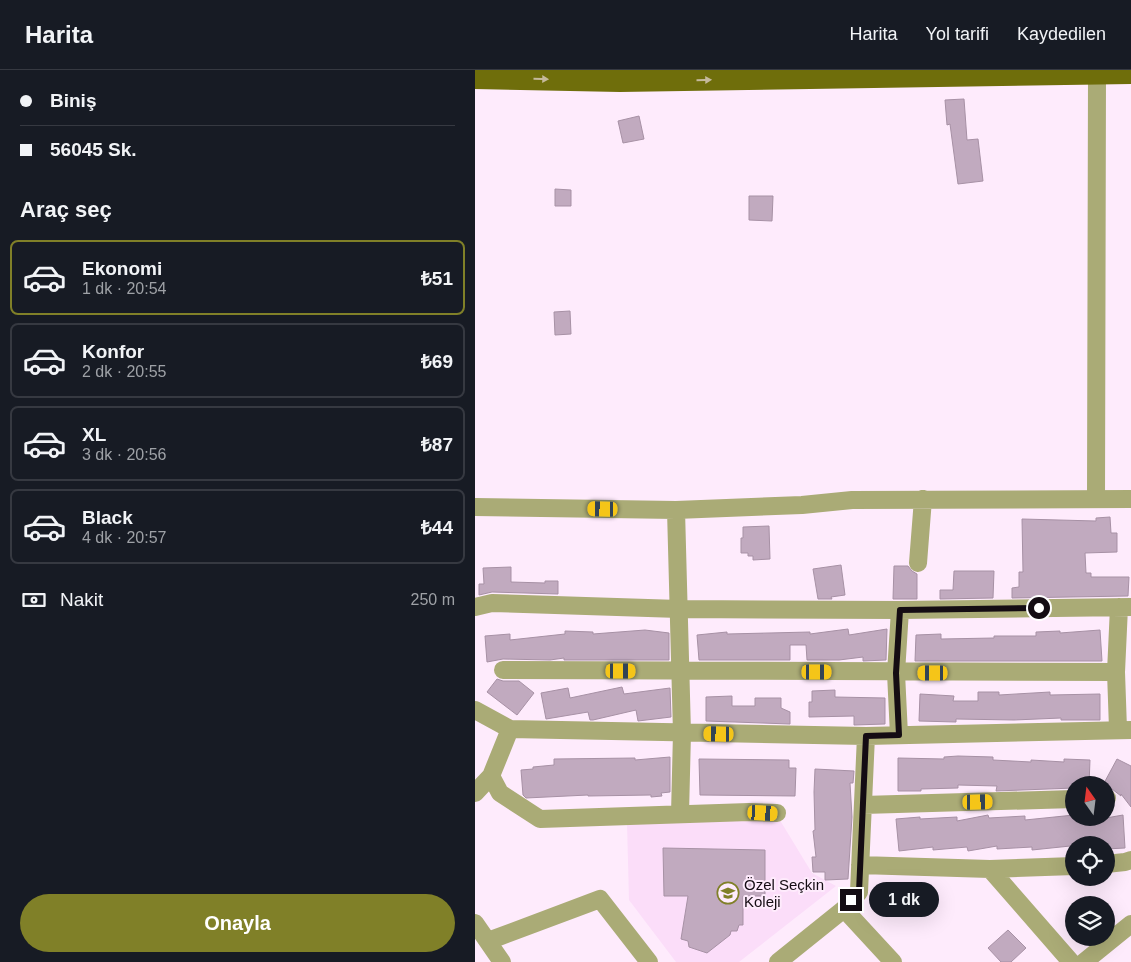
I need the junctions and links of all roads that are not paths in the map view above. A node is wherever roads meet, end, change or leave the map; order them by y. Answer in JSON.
{"nodes":[{"id":1,"x":1131,"y":73,"type":"edge"},
{"id":2,"x":1097,"y":74,"type":"junction"},
{"id":3,"x":475,"y":78,"type":"edge"},
{"id":4,"x":923,"y":499,"type":"junction"},
{"id":5,"x":1096,"y":499,"type":"junction"},
{"id":6,"x":1131,"y":499,"type":"edge"},
{"id":7,"x":475,"y":507,"type":"edge"},
{"id":8,"x":676,"y":510,"type":"junction"},
{"id":9,"x":919,"y":563,"type":"dead end"},
{"id":10,"x":475,"y":607,"type":"edge"},
{"id":11,"x":1125,"y":607,"type":"edge"},
{"id":12,"x":679,"y":609,"type":"junction"},
{"id":13,"x":900,"y":610,"type":"junction"},
{"id":14,"x":503,"y":670,"type":"dead end"},
{"id":15,"x":679,"y":671,"type":"junction"},
{"id":16,"x":1116,"y":672,"type":"junction"},
{"id":17,"x":896,"y":673,"type":"junction"},
{"id":18,"x":475,"y":710,"type":"edge"},
{"id":19,"x":510,"y":730,"type":"junction"},
{"id":20,"x":1124,"y":730,"type":"edge"},
{"id":21,"x":682,"y":733,"type":"junction"},
{"id":22,"x":899,"y":735,"type":"junction"},
{"id":23,"x":866,"y":736,"type":"junction"},
{"id":24,"x":491,"y":776,"type":"junction"},
{"id":25,"x":475,"y":793,"type":"edge"},
{"id":26,"x":1065,"y":799,"type":"edge"},
{"id":27,"x":863,"y":805,"type":"junction"},
{"id":28,"x":777,"y":813,"type":"dead end"},
{"id":29,"x":680,"y":814,"type":"junction"},
{"id":30,"x":1115,"y":864,"type":"edge"},
{"id":31,"x":1129,"y":864,"type":"edge"},
{"id":32,"x":860,"y":865,"type":"junction"},
{"id":33,"x":1065,"y":866,"type":"edge"},
{"id":34,"x":989,"y":869,"type":"junction"},
{"id":35,"x":844,"y":909,"type":"junction"},
{"id":36,"x":475,"y":923,"type":"edge"},
{"id":37,"x":1131,"y":924,"type":"edge"},
{"id":38,"x":488,"y":941,"type":"junction"},
{"id":39,"x":788,"y":959,"type":"edge"},
{"id":40,"x":502,"y":962,"type":"edge"},
{"id":41,"x":649,"y":962,"type":"edge"},
{"id":42,"x":893,"y":962,"type":"edge"},
{"id":43,"x":1071,"y":962,"type":"edge"},
{"id":44,"x":1084,"y":962,"type":"edge"}],
"edges":[{"from":1,"to":2,"type":"main road"},
{"from":3,"to":2,"type":"main road","one_way":true},
{"from":2,"to":5,"type":"street"},
{"from":4,"to":5,"type":"street"},
{"from":4,"to":8,"type":"street"},
{"from":4,"to":9,"type":"street"},
{"from":5,"to":6,"type":"street"},
{"from":7,"to":8,"type":"street"},
{"from":8,"to":12,"type":"street"},
{"from":10,"to":12,"type":"street"},
{"from":11,"to":13,"type":"street"},
{"from":11,"to":16,"type":"street"},
{"from":12,"to":13,"type":"street"},
{"from":12,"to":15,"type":"street"},
{"from":13,"to":17,"type":"street"},
{"from":14,"to":15,"type":"street"},
{"from":15,"to":17,"type":"street"},
{"from":15,"to":21,"type":"street"},
{"from":16,"to":17,"type":"street"},
{"from":16,"to":20,"type":"street"},
{"from":17,"to":22,"type":"street"},
{"from":18,"to":19,"type":"street"},
{"from":19,"to":21,"type":"street"},
{"from":19,"to":24,"type":"street"},
{"from":20,"to":22,"type":"street"},
{"from":21,"to":23,"type":"street"},
{"from":21,"to":29,"type":"street"},
{"from":22,"to":23,"type":"street"},
{"from":23,"to":27,"type":"street"},
{"from":24,"to":25,"type":"street"},
{"from":24,"to":29,"type":"street"},
{"from":26,"to":27,"type":"street"},
{"from":27,"to":32,"type":"street"},
{"from":28,"to":29,"type":"street"},
{"from":30,"to":31,"type":"street"},
{"from":32,"to":34,"type":"street"},
{"from":32,"to":35,"type":"street"},
{"from":33,"to":34,"type":"street"},
{"from":34,"to":43,"type":"street"},
{"from":35,"to":39,"type":"street"},
{"from":35,"to":42,"type":"street"},
{"from":36,"to":38,"type":"street"},
{"from":37,"to":44,"type":"street"},
{"from":38,"to":40,"type":"street"},
{"from":38,"to":41,"type":"street"}]}
